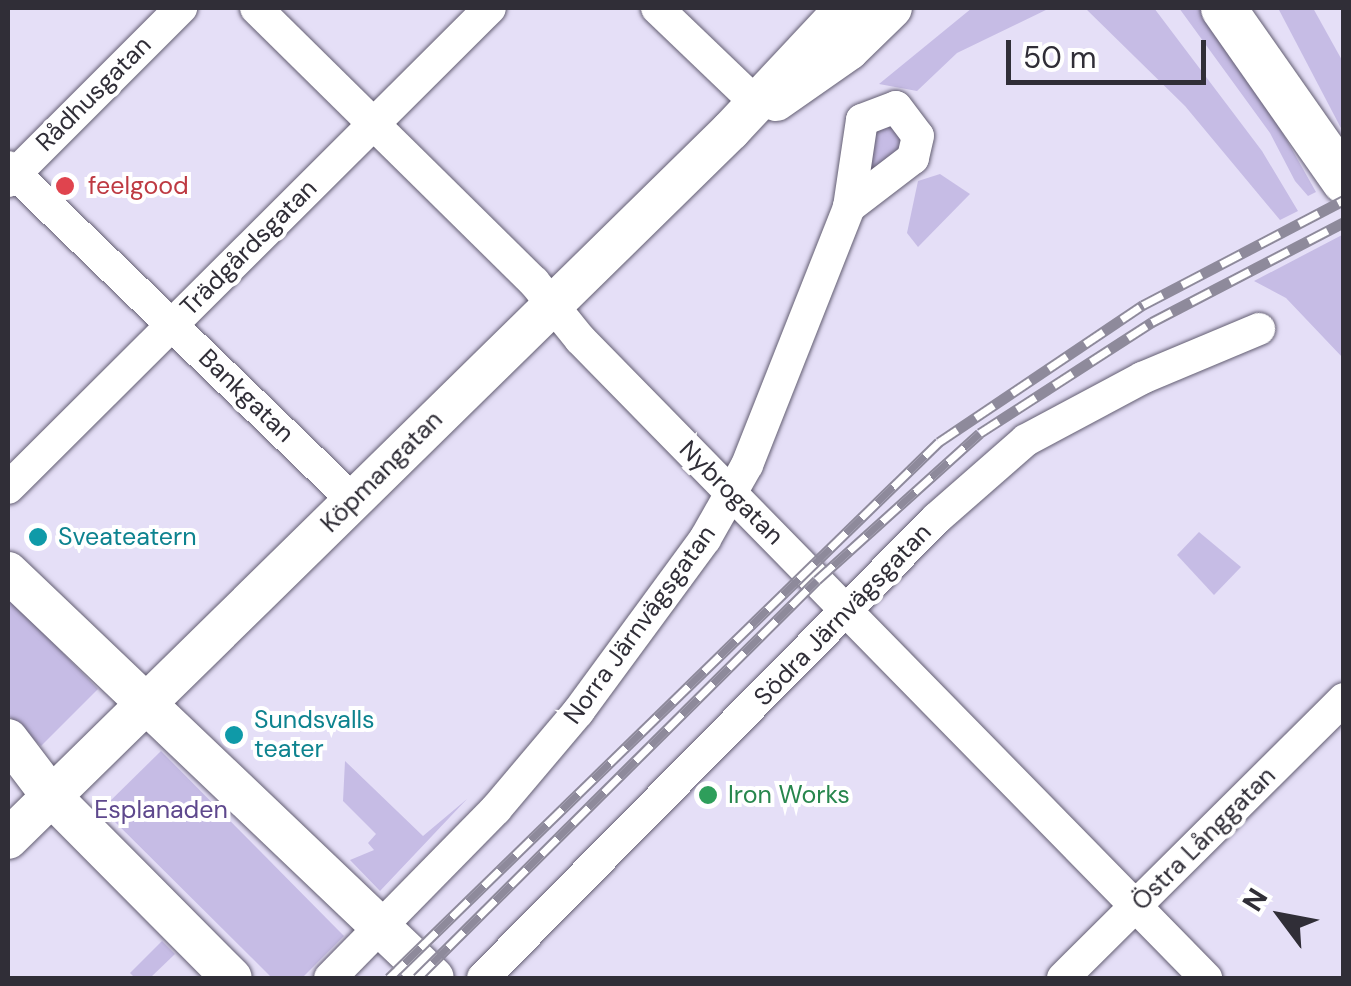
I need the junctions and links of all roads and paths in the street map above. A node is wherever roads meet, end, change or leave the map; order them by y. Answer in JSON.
{"nodes":[{"id":1,"x":181,"y":8,"type":"edge"},
{"id":2,"x":256,"y":8,"type":"edge"},
{"id":3,"x":490,"y":8,"type":"edge"},
{"id":4,"x":657,"y":8,"type":"edge"},
{"id":5,"x":845,"y":8,"type":"edge"},
{"id":6,"x":892,"y":8,"type":"edge"},
{"id":7,"x":1224,"y":8,"type":"edge"},
{"id":8,"x":1258,"y":8,"type":"edge"},
{"id":9,"x":757,"y":104,"type":"junction"},
{"id":10,"x":373,"y":123,"type":"junction"},
{"id":11,"x":1311,"y":127,"type":"junction"},
{"id":12,"x":10,"y":174,"type":"edge"},
{"id":13,"x":1344,"y":181,"type":"edge"},
{"id":14,"x":849,"y":206,"type":"dead end"},
{"id":15,"x":548,"y":305,"type":"junction"},
{"id":16,"x":172,"y":326,"type":"junction"},
{"id":17,"x":1259,"y":329,"type":"dead end"},
{"id":18,"x":8,"y":488,"type":"edge"},
{"id":19,"x":733,"y":494,"type":"junction"},
{"id":20,"x":354,"y":501,"type":"junction"},
{"id":21,"x":8,"y":572,"type":"edge"},
{"id":22,"x":847,"y":612,"type":"junction"},
{"id":23,"x":1344,"y":698,"type":"edge"},
{"id":24,"x":149,"y":702,"type":"junction"},
{"id":25,"x":8,"y":739,"type":"edge"},
{"id":26,"x":52,"y":798,"type":"junction"},
{"id":27,"x":8,"y":839,"type":"edge"},
{"id":28,"x":1136,"y":907,"type":"junction"},
{"id":29,"x":385,"y":926,"type":"junction"},
{"id":30,"x":232,"y":978,"type":"edge"},
{"id":31,"x":330,"y":978,"type":"edge"},
{"id":32,"x":434,"y":978,"type":"edge"},
{"id":33,"x":484,"y":978,"type":"edge"},
{"id":34,"x":1063,"y":978,"type":"edge"},
{"id":35,"x":1206,"y":978,"type":"edge"}],
"edges":[{"from":1,"to":12,"type":"street","name":"Rådhusgatan"},
{"from":2,"to":10,"type":"street","name":"Nybrogatan"},
{"from":3,"to":10,"type":"street","name":"Trädgårdsgatan"},
{"from":4,"to":9,"type":"street"},
{"from":5,"to":9,"type":"street","name":"Köpmangatan"},
{"from":6,"to":9,"type":"street","name":"Köpmangatan"},
{"from":7,"to":11,"type":"main road"},
{"from":8,"to":11,"type":"main road"},
{"from":9,"to":15,"type":"street","name":"Köpmangatan"},
{"from":10,"to":15,"type":"street","name":"Nybrogatan"},
{"from":10,"to":16,"type":"street","name":"Trädgårdsgatan"},
{"from":11,"to":13,"type":"main road"},
{"from":12,"to":16,"type":"street","name":"Bankgatan"},
{"from":14,"to":19,"type":"street","name":"Norra Järnvägsgatan"},
{"from":15,"to":19,"type":"street","name":"Nybrogatan"},
{"from":15,"to":20,"type":"street","name":"Köpmangatan"},
{"from":16,"to":18,"type":"street","name":"Trädgårdsgatan"},
{"from":16,"to":20,"type":"street","name":"Bankgatan"},
{"from":17,"to":22,"type":"street","name":"Södra Järnvägsgatan"},
{"from":19,"to":22,"type":"street","name":"Nybrogatan"},
{"from":19,"to":29,"type":"street","name":"Norra Järnvägsgatan"},
{"from":20,"to":24,"type":"street","name":"Köpmangatan"},
{"from":21,"to":24,"type":"street"},
{"from":22,"to":28,"type":"street","name":"Nybrogatan"},
{"from":22,"to":33,"type":"street","name":"Södra Järnvägsgatan"},
{"from":23,"to":28,"type":"street","name":"Östra Långgatan"},
{"from":24,"to":26,"type":"street","name":"Köpmangatan"},
{"from":24,"to":29,"type":"street"},
{"from":25,"to":26,"type":"street"},
{"from":26,"to":27,"type":"street","name":"Köpmangatan"},
{"from":26,"to":30,"type":"street"},
{"from":28,"to":34,"type":"street","name":"Östra Långgatan"},
{"from":28,"to":35,"type":"street","name":"Nybrogatan"},
{"from":29,"to":31,"type":"street","name":"Norra Järnvägsgatan"},
{"from":29,"to":32,"type":"street"}]}
